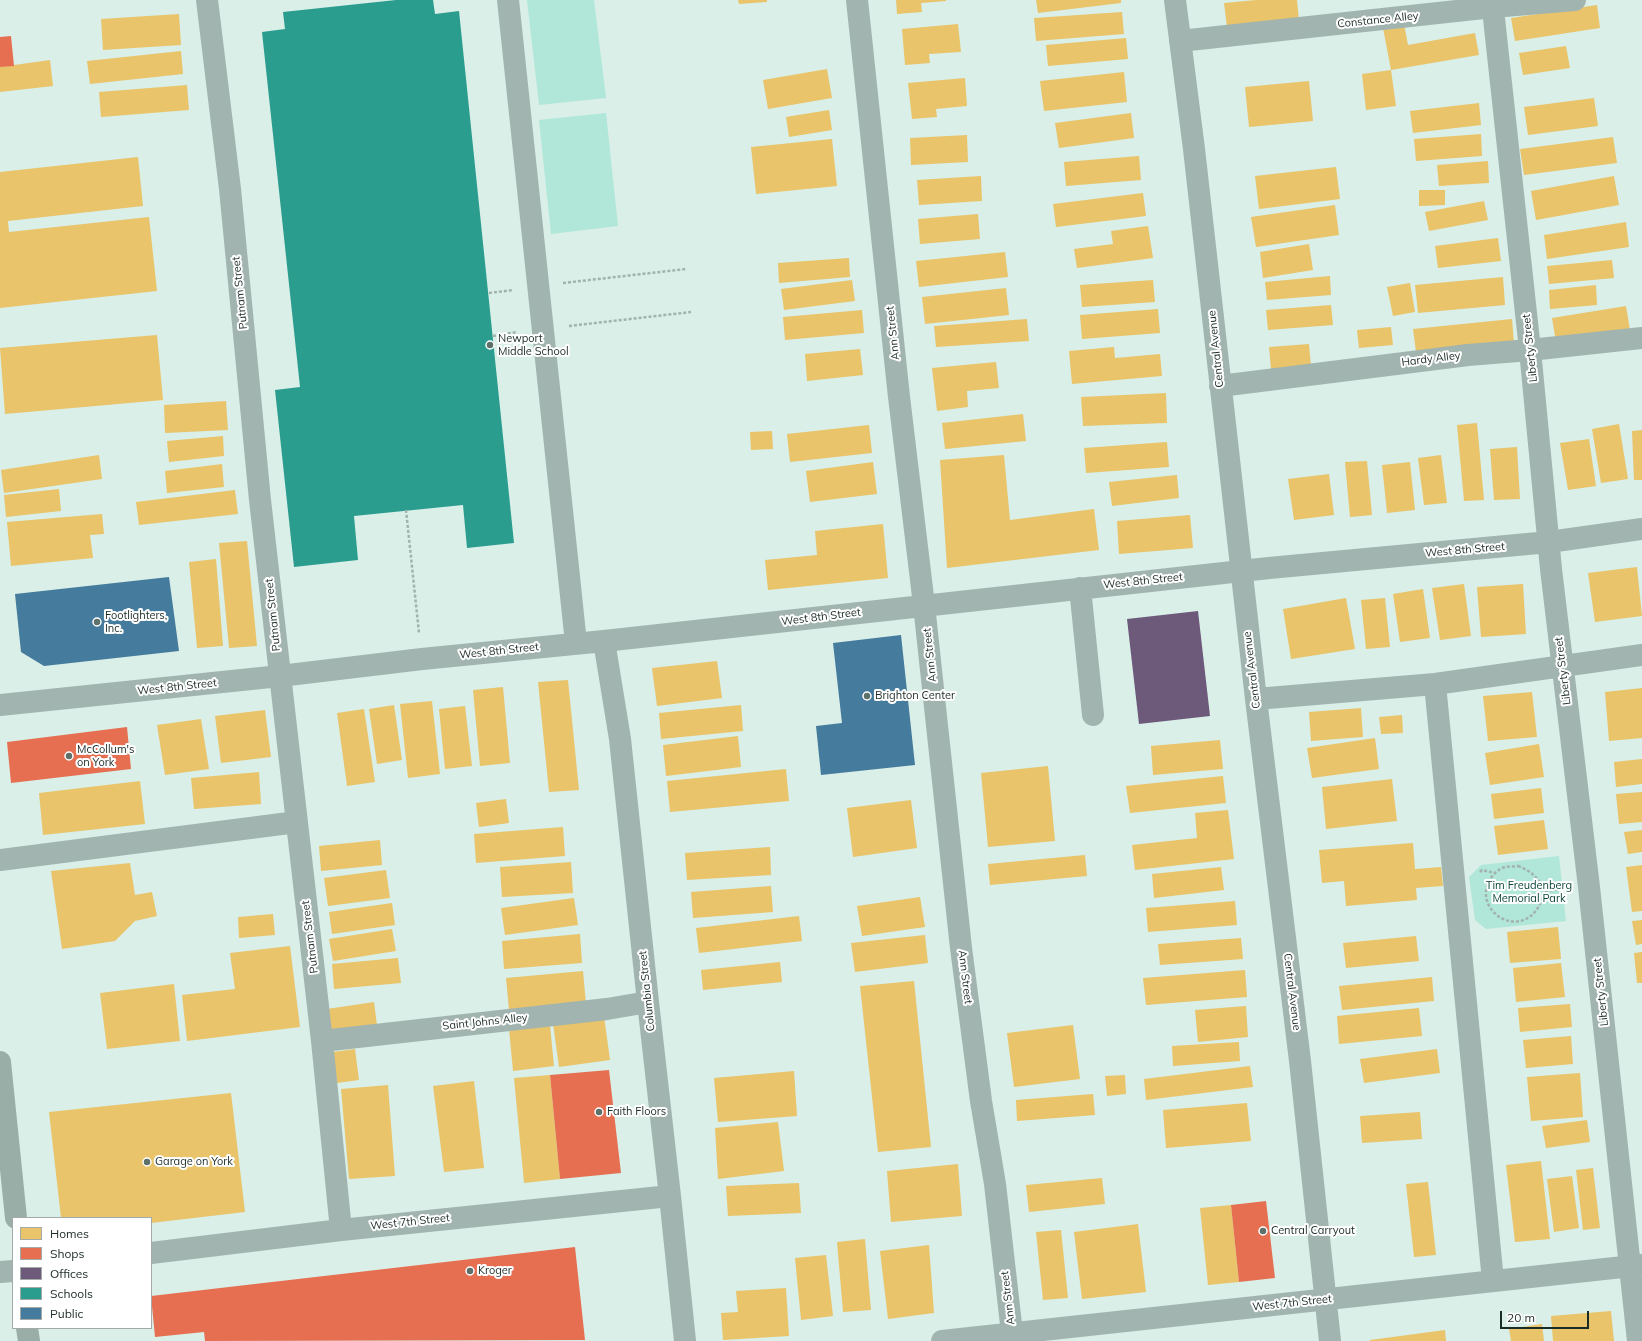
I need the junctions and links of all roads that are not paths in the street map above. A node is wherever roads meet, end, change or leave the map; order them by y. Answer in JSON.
{"nodes":[{"id":1,"x":207,"y":0,"type":"edge"},
{"id":2,"x":508,"y":0,"type":"edge"},
{"id":3,"x":857,"y":0,"type":"edge"},
{"id":4,"x":1175,"y":0,"type":"edge"},
{"id":5,"x":1576,"y":0,"type":"edge"},
{"id":6,"x":1493,"y":4,"type":"edge"},
{"id":7,"x":1180,"y":41,"type":"junction"},
{"id":8,"x":1642,"y":338,"type":"edge"},
{"id":9,"x":1530,"y":350,"type":"junction"},
{"id":10,"x":1220,"y":386,"type":"junction"},
{"id":11,"x":1642,"y":529,"type":"edge"},
{"id":12,"x":1549,"y":542,"type":"junction"},
{"id":13,"x":1241,"y":571,"type":"junction"},
{"id":14,"x":1080,"y":588,"type":"junction"},
{"id":15,"x":924,"y":605,"type":"junction"},
{"id":16,"x":604,"y":641,"type":"junction"},
{"id":17,"x":576,"y":643,"type":"junction"},
{"id":18,"x":1642,"y":655,"type":"edge"},
{"id":19,"x":1562,"y":666,"type":"junction"},
{"id":20,"x":280,"y":676,"type":"junction"},
{"id":21,"x":1435,"y":684,"type":"junction"},
{"id":22,"x":1256,"y":699,"type":"junction"},
{"id":23,"x":0,"y":705,"type":"edge"},
{"id":24,"x":1093,"y":715,"type":"dead end"},
{"id":25,"x":297,"y":822,"type":"junction"},
{"id":26,"x":0,"y":860,"type":"edge"},
{"id":27,"x":648,"y":1002,"type":"junction"},
{"id":28,"x":322,"y":1041,"type":"junction"},
{"id":29,"x":0,"y":1062,"type":"edge"},
{"id":30,"x":3,"y":1125,"type":"edge"},
{"id":31,"x":670,"y":1196,"type":"junction"},
{"id":32,"x":16,"y":1217,"type":"edge"},
{"id":33,"x":341,"y":1230,"type":"junction"},
{"id":34,"x":152,"y":1253,"type":"edge"},
{"id":35,"x":1636,"y":1266,"type":"edge"},
{"id":36,"x":12,"y":1271,"type":"edge"},
{"id":37,"x":0,"y":1272,"type":"edge"},
{"id":38,"x":1494,"y":1281,"type":"junction"},
{"id":39,"x":1325,"y":1300,"type":"junction"},
{"id":40,"x":28,"y":1329,"type":"edge"},
{"id":41,"x":1012,"y":1333,"type":"junction"},
{"id":42,"x":29,"y":1341,"type":"edge"},
{"id":43,"x":685,"y":1341,"type":"edge"},
{"id":44,"x":942,"y":1341,"type":"edge"},
{"id":45,"x":1330,"y":1341,"type":"edge"},
{"id":46,"x":1638,"y":1341,"type":"edge"}],
"edges":[{"from":1,"to":20,"type":"street","name":"Putnam Street"},
{"from":2,"to":17,"type":"street"},
{"from":3,"to":15,"type":"street","name":"Ann Street"},
{"from":4,"to":7,"type":"street","name":"Central Avenue"},
{"from":5,"to":6,"type":"street","name":"Constance Alley"},
{"from":6,"to":7,"type":"street","name":"Constance Alley"},
{"from":6,"to":9,"type":"street","name":"Liberty Street"},
{"from":7,"to":10,"type":"street","name":"Central Avenue"},
{"from":8,"to":9,"type":"street","name":"Hardy Alley"},
{"from":9,"to":10,"type":"street","name":"Hardy Alley"},
{"from":9,"to":12,"type":"street","name":"Liberty Street"},
{"from":10,"to":13,"type":"street","name":"Central Avenue"},
{"from":11,"to":12,"type":"street","name":"West 8th Street"},
{"from":12,"to":13,"type":"street","name":"West 8th Street"},
{"from":12,"to":19,"type":"street","name":"Liberty Street"},
{"from":13,"to":14,"type":"street","name":"West 8th Street"},
{"from":13,"to":22,"type":"street","name":"Central Avenue"},
{"from":14,"to":15,"type":"street","name":"West 8th Street"},
{"from":14,"to":24,"type":"street"},
{"from":15,"to":16,"type":"street","name":"West 8th Street"},
{"from":15,"to":41,"type":"street","name":"Ann Street"},
{"from":16,"to":17,"type":"street","name":"West 8th Street"},
{"from":16,"to":27,"type":"street","name":"Columbia Street"},
{"from":17,"to":20,"type":"street","name":"West 8th Street"},
{"from":18,"to":19,"type":"street"},
{"from":19,"to":21,"type":"street"},
{"from":19,"to":35,"type":"street","name":"Liberty Street"},
{"from":20,"to":23,"type":"street","name":"West 8th Street"},
{"from":20,"to":25,"type":"street","name":"Putnam Street"},
{"from":21,"to":22,"type":"street"},
{"from":21,"to":38,"type":"street"},
{"from":22,"to":39,"type":"street","name":"Central Avenue"},
{"from":25,"to":26,"type":"street"},
{"from":25,"to":28,"type":"street","name":"Putnam Street"},
{"from":27,"to":28,"type":"street","name":"Saint Johns Alley"},
{"from":27,"to":31,"type":"street","name":"Columbia Street"},
{"from":28,"to":33,"type":"street","name":"Putnam Street"},
{"from":29,"to":30,"type":"main road"},
{"from":30,"to":32,"type":"main road"},
{"from":31,"to":33,"type":"street","name":"West 7th Street"},
{"from":31,"to":43,"type":"street","name":"Columbia Street"},
{"from":33,"to":34,"type":"street","name":"West 7th Street"},
{"from":35,"to":38,"type":"street","name":"West 7th Street"},
{"from":35,"to":46,"type":"street","name":"Liberty Street"},
{"from":36,"to":37,"type":"street"},
{"from":38,"to":39,"type":"street","name":"West 7th Street"},
{"from":39,"to":41,"type":"street","name":"West 7th Street"},
{"from":39,"to":45,"type":"street","name":"Central Avenue"},
{"from":40,"to":42,"type":"main road"},
{"from":41,"to":44,"type":"street","name":"West 7th Street"}]}
